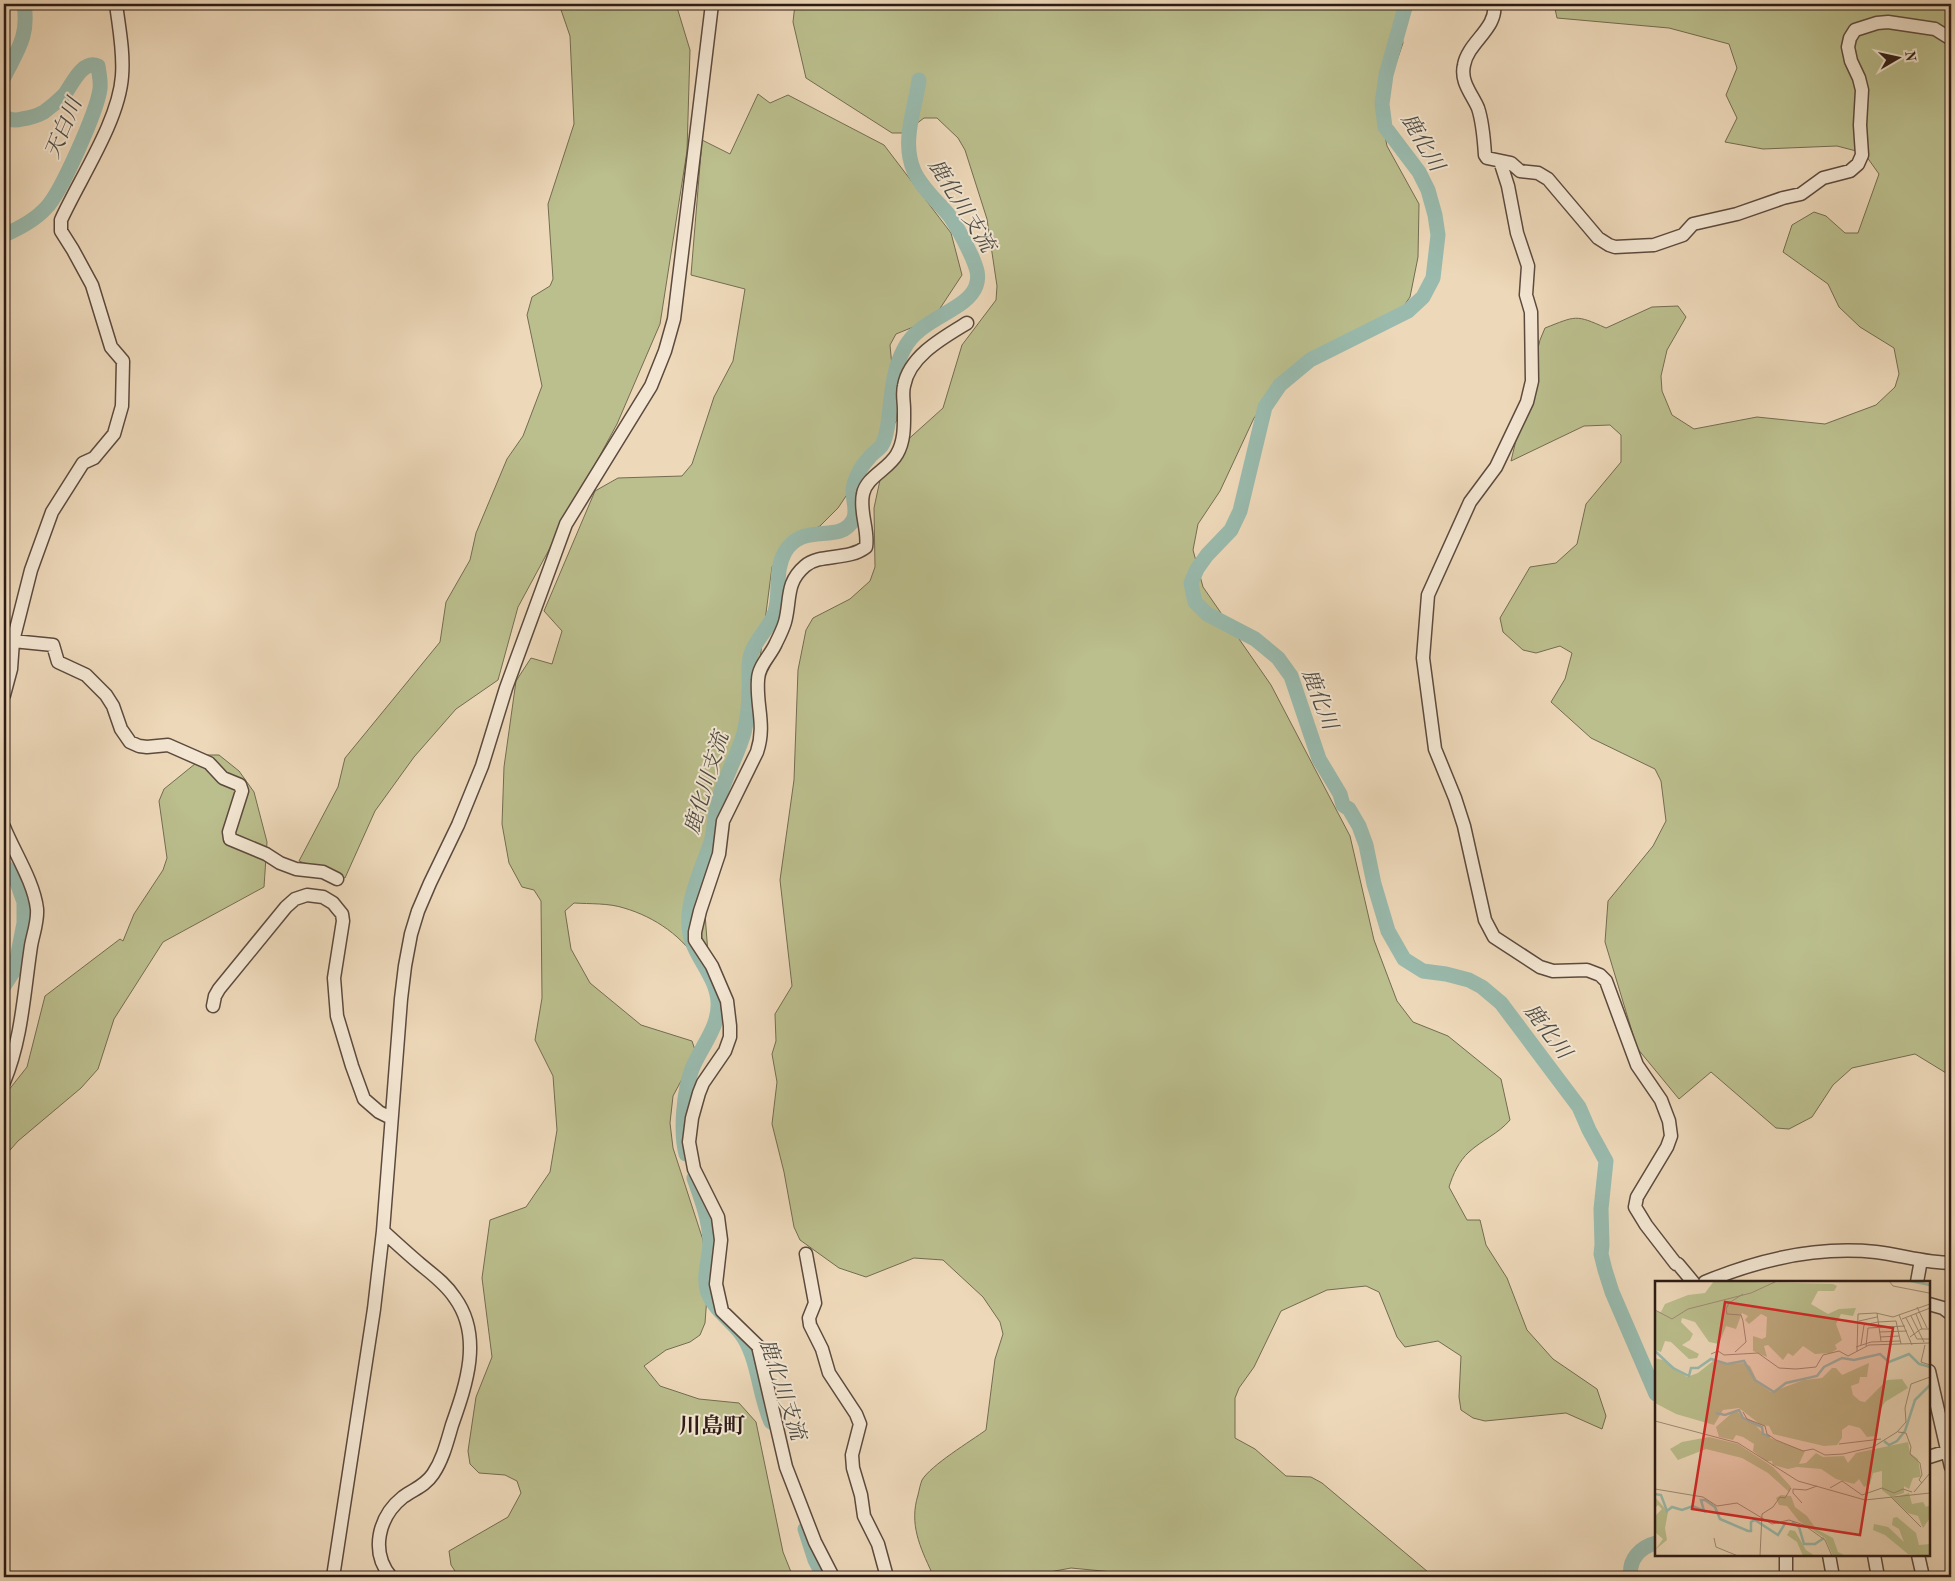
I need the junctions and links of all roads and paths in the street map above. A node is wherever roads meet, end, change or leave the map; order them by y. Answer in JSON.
{"nodes":[{"id":1,"x":116,"y":4,"type":"edge"},
{"id":2,"x":712,"y":4,"type":"edge"},
{"id":3,"x":1494,"y":4,"type":"edge"},
{"id":4,"x":1951,"y":39,"type":"edge"},
{"id":5,"x":1500,"y":161,"type":"junction"},
{"id":6,"x":967,"y":323,"type":"dead end"},
{"id":7,"x":8,"y":642,"type":"edge"},
{"id":8,"x":4,"y":695,"type":"edge"},
{"id":9,"x":4,"y":827,"type":"edge"},
{"id":10,"x":337,"y":879,"type":"dead end"},
{"id":11,"x":212,"y":1006,"type":"dead end"},
{"id":12,"x":4,"y":1082,"type":"edge"},
{"id":13,"x":391,"y":1118,"type":"junction"},
{"id":14,"x":383,"y":1230,"type":"junction"},
{"id":15,"x":806,"y":1254,"type":"dead end"},
{"id":16,"x":1921,"y":1260,"type":"junction"},
{"id":17,"x":1951,"y":1263,"type":"edge"},
{"id":18,"x":1728,"y":1278,"type":"edge"},
{"id":19,"x":1692,"y":1281,"type":"edge"},
{"id":20,"x":1711,"y":1281,"type":"edge"},
{"id":21,"x":1917,"y":1281,"type":"edge"},
{"id":22,"x":1930,"y":1304,"type":"edge"},
{"id":23,"x":1951,"y":1314,"type":"edge"},
{"id":24,"x":1930,"y":1381,"type":"edge"},
{"id":25,"x":1932,"y":1402,"type":"edge"},
{"id":26,"x":1950,"y":1451,"type":"edge"},
{"id":27,"x":1930,"y":1457,"type":"edge"},
{"id":28,"x":1951,"y":1467,"type":"edge"},
{"id":29,"x":1786,"y":1556,"type":"edge"},
{"id":30,"x":1829,"y":1556,"type":"edge"},
{"id":31,"x":1874,"y":1556,"type":"edge"},
{"id":32,"x":1918,"y":1556,"type":"edge"},
{"id":33,"x":333,"y":1577,"type":"edge"},
{"id":34,"x":391,"y":1577,"type":"edge"},
{"id":35,"x":833,"y":1577,"type":"edge"},
{"id":36,"x":887,"y":1577,"type":"edge"},
{"id":37,"x":1786,"y":1577,"type":"edge"},
{"id":38,"x":1833,"y":1577,"type":"edge"},
{"id":39,"x":1878,"y":1577,"type":"edge"},
{"id":40,"x":1923,"y":1577,"type":"edge"}],
"edges":[{"from":1,"to":7,"type":"street"},
{"from":2,"to":13,"type":"street"},
{"from":3,"to":5,"type":"street"},
{"from":4,"to":5,"type":"street"},
{"from":5,"to":19,"type":"street"},
{"from":6,"to":35,"type":"street"},
{"from":7,"to":8,"type":"street"},
{"from":7,"to":10,"type":"street"},
{"from":9,"to":12,"type":"street"},
{"from":11,"to":13,"type":"street"},
{"from":13,"to":14,"type":"street"},
{"from":14,"to":33,"type":"street"},
{"from":14,"to":34,"type":"street"},
{"from":15,"to":36,"type":"street"},
{"from":16,"to":17,"type":"street"},
{"from":16,"to":18,"type":"street"},
{"from":16,"to":21,"type":"street"},
{"from":18,"to":20,"type":"street"},
{"from":22,"to":23,"type":"street"},
{"from":24,"to":25,"type":"street"},
{"from":25,"to":26,"type":"street"},
{"from":26,"to":27,"type":"street"},
{"from":26,"to":28,"type":"street"},
{"from":29,"to":37,"type":"street"},
{"from":30,"to":38,"type":"street"},
{"from":31,"to":39,"type":"street"},
{"from":32,"to":40,"type":"street"}]}
